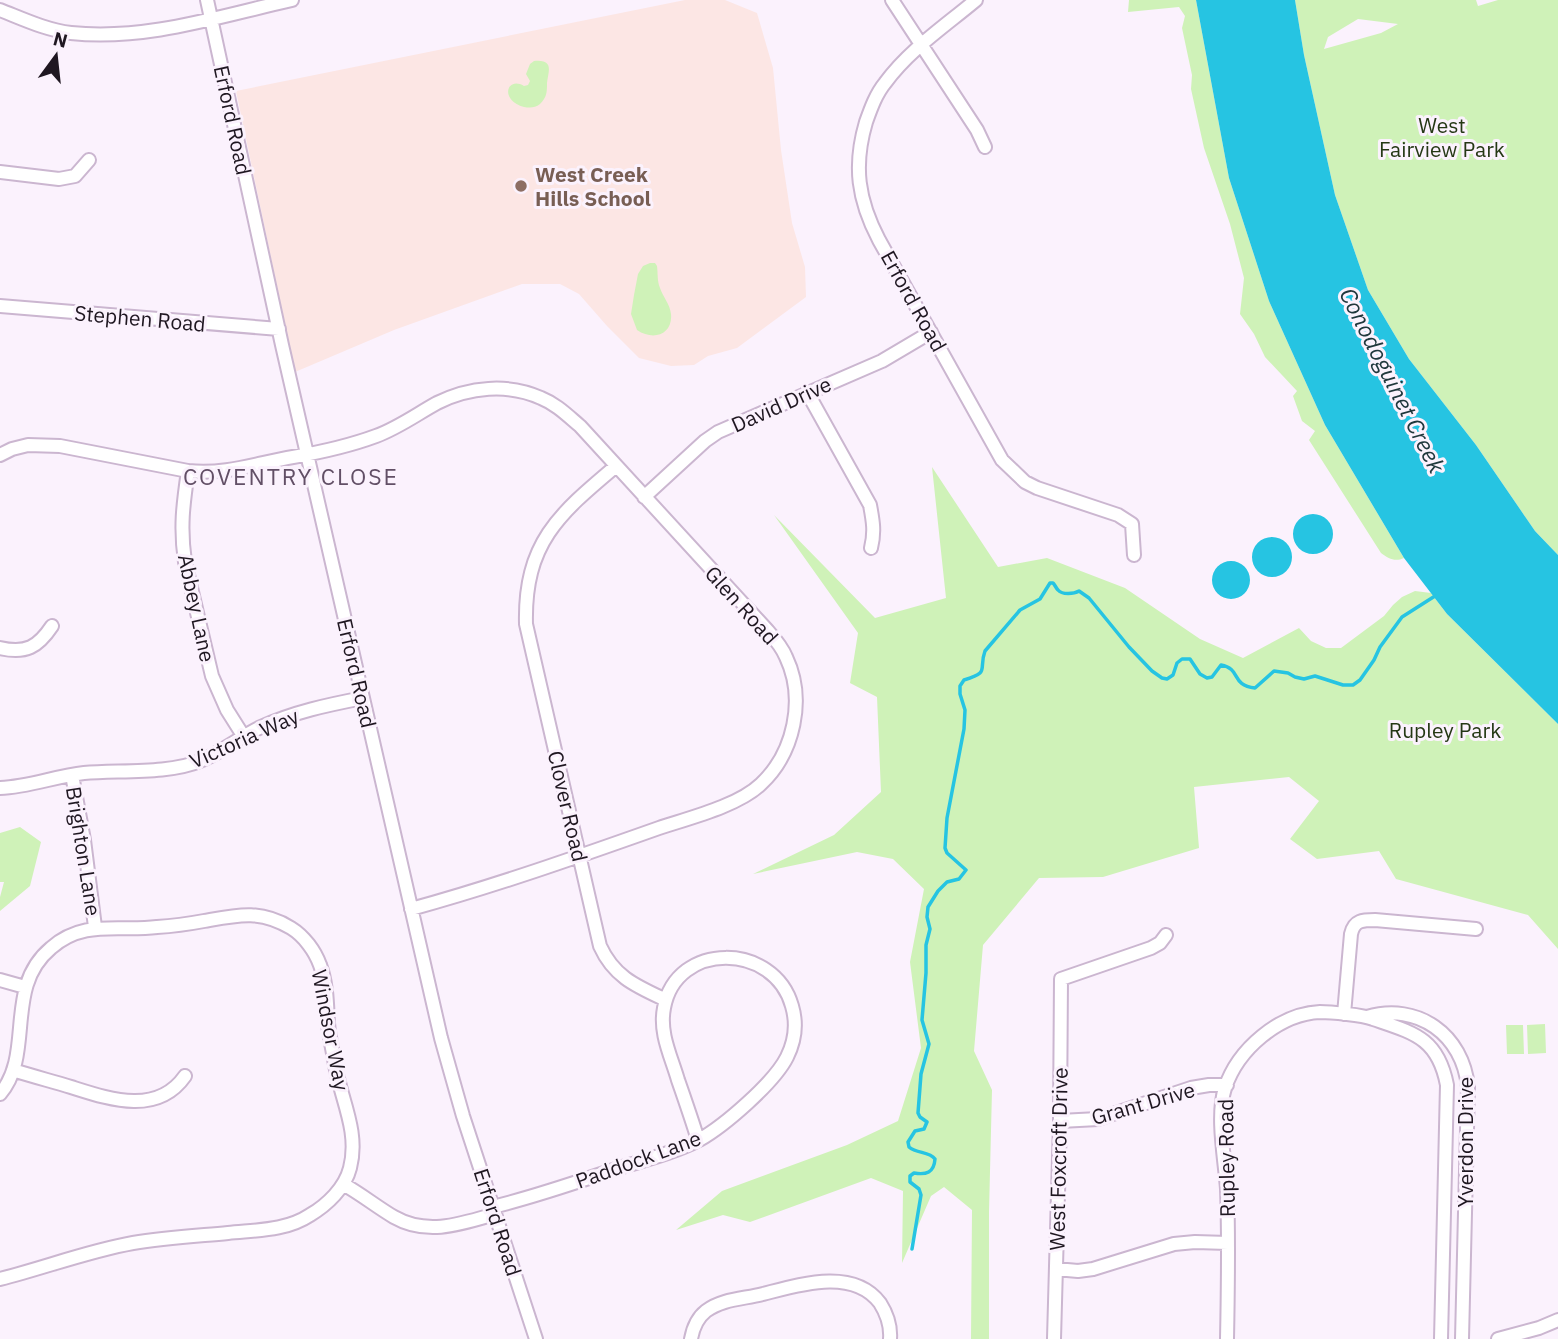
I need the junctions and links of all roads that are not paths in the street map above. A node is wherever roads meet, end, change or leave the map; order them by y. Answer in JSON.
{"nodes":[{"id":1,"x":207,"y":0,"type":"edge"},
{"id":2,"x":292,"y":0,"type":"edge"},
{"id":3,"x":892,"y":0,"type":"edge"},
{"id":4,"x":976,"y":0,"type":"edge"},
{"id":5,"x":0,"y":10,"type":"edge"},
{"id":6,"x":211,"y":19,"type":"junction"},
{"id":7,"x":921,"y":46,"type":"junction"},
{"id":8,"x":985,"y":147,"type":"dead end"},
{"id":9,"x":89,"y":160,"type":"dead end"},
{"id":10,"x":0,"y":172,"type":"edge"},
{"id":11,"x":0,"y":306,"type":"edge"},
{"id":12,"x":279,"y":329,"type":"junction"},
{"id":13,"x":931,"y":332,"type":"junction"},
{"id":14,"x":807,"y":392,"type":"junction"},
{"id":15,"x":0,"y":455,"type":"edge"},
{"id":16,"x":307,"y":456,"type":"junction"},
{"id":17,"x":616,"y":466,"type":"junction"},
{"id":18,"x":188,"y":471,"type":"junction"},
{"id":19,"x":643,"y":497,"type":"junction"},
{"id":20,"x":871,"y":548,"type":"dead end"},
{"id":21,"x":1134,"y":555,"type":"dead end"},
{"id":22,"x":52,"y":626,"type":"dead end"},
{"id":23,"x":0,"y":648,"type":"edge"},
{"id":24,"x":363,"y":698,"type":"junction"},
{"id":25,"x":244,"y":737,"type":"junction"},
{"id":26,"x":72,"y":775,"type":"junction"},
{"id":27,"x":0,"y":788,"type":"edge"},
{"id":28,"x":579,"y":856,"type":"junction"},
{"id":29,"x":411,"y":909,"type":"junction"},
{"id":30,"x":95,"y":928,"type":"junction"},
{"id":31,"x":1476,"y":929,"type":"dead end"},
{"id":32,"x":1166,"y":935,"type":"dead end"},
{"id":33,"x":0,"y":980,"type":"edge"},
{"id":34,"x":25,"y":987,"type":"junction"},
{"id":35,"x":666,"y":1000,"type":"junction"},
{"id":36,"x":1344,"y":1014,"type":"junction"},
{"id":37,"x":1367,"y":1017,"type":"junction"},
{"id":38,"x":13,"y":1070,"type":"junction"},
{"id":39,"x":185,"y":1076,"type":"dead end"},
{"id":40,"x":1227,"y":1085,"type":"junction"},
{"id":41,"x":0,"y":1094,"type":"edge"},
{"id":42,"x":1060,"y":1121,"type":"junction"},
{"id":43,"x":698,"y":1140,"type":"junction"},
{"id":44,"x":343,"y":1184,"type":"junction"},
{"id":45,"x":494,"y":1211,"type":"junction"},
{"id":46,"x":1228,"y":1242,"type":"junction"},
{"id":47,"x":1056,"y":1269,"type":"junction"},
{"id":48,"x":0,"y":1279,"type":"edge"},
{"id":49,"x":1558,"y":1320,"type":"edge"},
{"id":50,"x":536,"y":1339,"type":"edge"},
{"id":51,"x":691,"y":1339,"type":"edge"},
{"id":52,"x":890,"y":1339,"type":"edge"},
{"id":53,"x":1054,"y":1339,"type":"edge"},
{"id":54,"x":1227,"y":1339,"type":"edge"},
{"id":55,"x":1441,"y":1339,"type":"edge"},
{"id":56,"x":1462,"y":1339,"type":"edge"},
{"id":57,"x":1498,"y":1339,"type":"edge"}],
"edges":[{"from":1,"to":6,"type":"street","name":"Erford Road"},
{"from":2,"to":6,"type":"street"},
{"from":3,"to":7,"type":"street"},
{"from":4,"to":7,"type":"street","name":"Erford Road"},
{"from":5,"to":6,"type":"street"},
{"from":6,"to":12,"type":"street","name":"Erford Road"},
{"from":7,"to":8,"type":"street"},
{"from":7,"to":13,"type":"street","name":"Erford Road"},
{"from":9,"to":10,"type":"street"},
{"from":11,"to":12,"type":"street","name":"Stephen Road"},
{"from":12,"to":16,"type":"street","name":"Erford Road"},
{"from":13,"to":14,"type":"street","name":"David Drive"},
{"from":13,"to":21,"type":"street","name":"Erford Road"},
{"from":14,"to":19,"type":"street","name":"David Drive"},
{"from":14,"to":20,"type":"street"},
{"from":15,"to":18,"type":"street"},
{"from":16,"to":17,"type":"street","name":"Glen Road"},
{"from":16,"to":18,"type":"street"},
{"from":16,"to":24,"type":"street","name":"Erford Road"},
{"from":17,"to":19,"type":"street","name":"Glen Road"},
{"from":17,"to":28,"type":"street","name":"Clover Road"},
{"from":18,"to":25,"type":"street","name":"Abbey Lane"},
{"from":19,"to":28,"type":"street","name":"Glen Road"},
{"from":22,"to":23,"type":"street"},
{"from":24,"to":25,"type":"street","name":"Victoria Way"},
{"from":24,"to":29,"type":"street","name":"Erford Road"},
{"from":25,"to":26,"type":"street","name":"Victoria Way"},
{"from":26,"to":27,"type":"street","name":"Victoria Way"},
{"from":26,"to":30,"type":"street","name":"Brighton Lane"},
{"from":28,"to":29,"type":"street","name":"Glen Road"},
{"from":28,"to":35,"type":"street","name":"Clover Road"},
{"from":29,"to":45,"type":"street","name":"Erford Road"},
{"from":30,"to":34,"type":"street","name":"Windsor Way"},
{"from":30,"to":44,"type":"street","name":"Windsor Way"},
{"from":31,"to":36,"type":"street"},
{"from":32,"to":42,"type":"street","name":"West Foxcroft Drive"},
{"from":33,"to":34,"type":"street"},
{"from":34,"to":38,"type":"street","name":"Windsor Way"},
{"from":35,"to":43,"type":"street"},
{"from":35,"to":43,"type":"street","name":"Paddock Lane"},
{"from":36,"to":37,"type":"street","name":"Yverdon Drive"},
{"from":36,"to":40,"type":"street","name":"Rupley Road"},
{"from":37,"to":55,"type":"street","name":"Yverdon Drive"},
{"from":37,"to":56,"type":"street","name":"Yverdon Drive"},
{"from":38,"to":39,"type":"street"},
{"from":38,"to":41,"type":"street","name":"Windsor Way"},
{"from":40,"to":42,"type":"street","name":"Grant Drive"},
{"from":40,"to":46,"type":"street","name":"Rupley Road"},
{"from":42,"to":47,"type":"street","name":"West Foxcroft Drive"},
{"from":43,"to":45,"type":"street","name":"Paddock Lane"},
{"from":44,"to":45,"type":"street","name":"Paddock Lane"},
{"from":44,"to":48,"type":"street","name":"Windsor Way"},
{"from":45,"to":50,"type":"street","name":"Erford Road"},
{"from":46,"to":47,"type":"street"},
{"from":46,"to":54,"type":"street","name":"Rupley Road"},
{"from":47,"to":53,"type":"street","name":"West Foxcroft Drive"},
{"from":49,"to":57,"type":"street"},
{"from":51,"to":52,"type":"street"}]}
